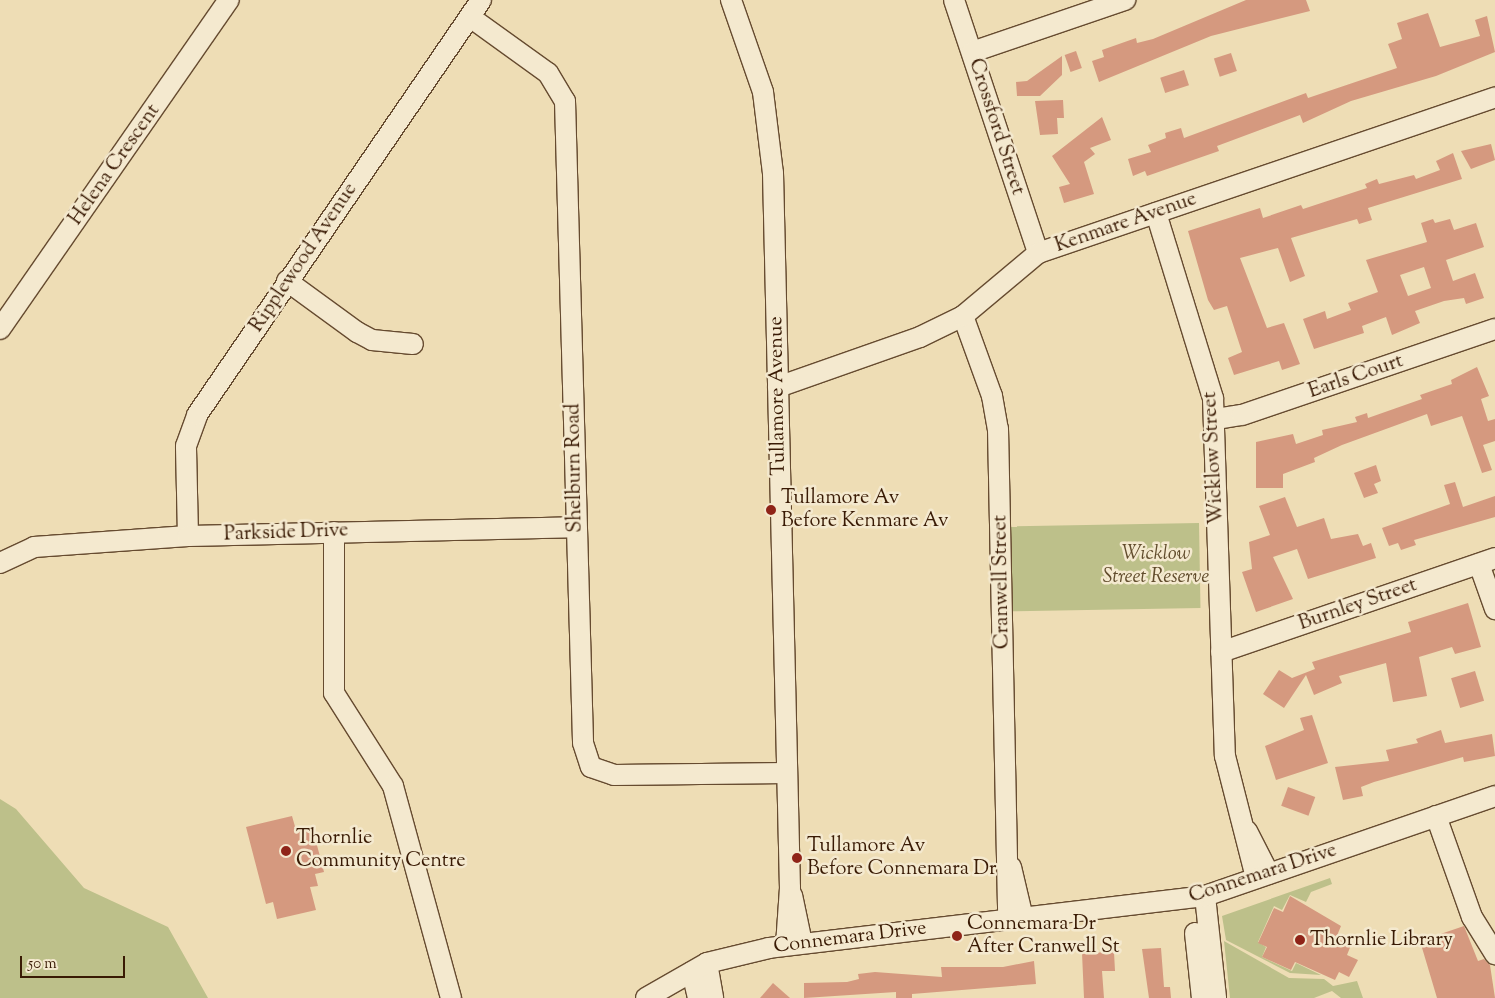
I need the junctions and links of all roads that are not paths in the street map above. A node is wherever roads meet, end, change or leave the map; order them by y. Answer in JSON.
{"nodes":[{"id":1,"x":230,"y":0,"type":"edge"},
{"id":2,"x":482,"y":0,"type":"edge"},
{"id":3,"x":731,"y":0,"type":"edge"},
{"id":4,"x":954,"y":0,"type":"edge"},
{"id":5,"x":1125,"y":0,"type":"edge"},
{"id":6,"x":470,"y":17,"type":"junction"},
{"id":7,"x":972,"y":52,"type":"junction"},
{"id":8,"x":1495,"y":97,"type":"edge"},
{"id":9,"x":1156,"y":214,"type":"junction"},
{"id":10,"x":1038,"y":253,"type":"junction"},
{"id":11,"x":287,"y":281,"type":"junction"},
{"id":12,"x":963,"y":316,"type":"junction"},
{"id":13,"x":0,"y":329,"type":"edge"},
{"id":14,"x":1495,"y":329,"type":"edge"},
{"id":15,"x":413,"y":344,"type":"dead end"},
{"id":16,"x":778,"y":387,"type":"junction"},
{"id":17,"x":1216,"y":419,"type":"junction"},
{"id":18,"x":576,"y":527,"type":"junction"},
{"id":19,"x":334,"y":532,"type":"junction"},
{"id":20,"x":188,"y":536,"type":"junction"},
{"id":21,"x":1487,"y":561,"type":"edge"},
{"id":22,"x":0,"y":563,"type":"edge"},
{"id":23,"x":1495,"y":609,"type":"edge"},
{"id":24,"x":1221,"y":652,"type":"junction"},
{"id":25,"x":786,"y":773,"type":"junction"},
{"id":26,"x":1495,"y":796,"type":"edge"},
{"id":27,"x":1436,"y":816,"type":"junction"},
{"id":28,"x":1263,"y":876,"type":"junction"},
{"id":29,"x":1198,"y":897,"type":"junction"},
{"id":30,"x":1015,"y":919,"type":"junction"},
{"id":31,"x":794,"y":944,"type":"junction"},
{"id":32,"x":1495,"y":954,"type":"edge"},
{"id":33,"x":700,"y":967,"type":"junction"},
{"id":34,"x":450,"y":998,"type":"edge"},
{"id":35,"x":646,"y":998,"type":"edge"},
{"id":36,"x":698,"y":998,"type":"edge"},
{"id":37,"x":713,"y":998,"type":"edge"},
{"id":38,"x":1202,"y":998,"type":"edge"},
{"id":39,"x":1216,"y":998,"type":"edge"}],
"edges":[{"from":1,"to":13,"type":"street","name":"Helena Crescent"},
{"from":2,"to":6,"type":"street","name":"Ripplewood Avenue"},
{"from":3,"to":16,"type":"street","name":"Tullamore Avenue"},
{"from":4,"to":7,"type":"street","name":"Crossford Street"},
{"from":5,"to":7,"type":"street"},
{"from":6,"to":11,"type":"street","name":"Ripplewood Avenue"},
{"from":6,"to":18,"type":"street","name":"Shelburn Road"},
{"from":7,"to":10,"type":"street","name":"Crossford Street"},
{"from":8,"to":9,"type":"street","name":"Kenmare Avenue"},
{"from":9,"to":10,"type":"street","name":"Kenmare Avenue"},
{"from":9,"to":17,"type":"street","name":"Wicklow Street"},
{"from":10,"to":12,"type":"street","name":"Kenmare Avenue"},
{"from":11,"to":15,"type":"street"},
{"from":11,"to":20,"type":"street","name":"Ripplewood Avenue"},
{"from":12,"to":16,"type":"street","name":"Kenmare Avenue"},
{"from":12,"to":30,"type":"street","name":"Cranwell Street"},
{"from":14,"to":17,"type":"street","name":"Earls Court"},
{"from":16,"to":25,"type":"street","name":"Tullamore Avenue"},
{"from":17,"to":24,"type":"street","name":"Wicklow Street"},
{"from":18,"to":19,"type":"street","name":"Parkside Drive"},
{"from":18,"to":25,"type":"street","name":"Shelburn Road"},
{"from":19,"to":20,"type":"street","name":"Parkside Drive"},
{"from":19,"to":34,"type":"street"},
{"from":20,"to":22,"type":"street","name":"Parkside Drive"},
{"from":21,"to":23,"type":"street"},
{"from":21,"to":24,"type":"street","name":"Burnley Street"},
{"from":24,"to":28,"type":"street","name":"Wicklow Street"},
{"from":25,"to":31,"type":"street","name":"Tullamore Avenue"},
{"from":26,"to":27,"type":"street","name":"Connemara Drive"},
{"from":27,"to":28,"type":"street","name":"Connemara Drive"},
{"from":27,"to":32,"type":"street"},
{"from":28,"to":29,"type":"street","name":"Connemara Drive"},
{"from":29,"to":30,"type":"street","name":"Connemara Drive"},
{"from":29,"to":38,"type":"street"},
{"from":29,"to":39,"type":"street"},
{"from":30,"to":31,"type":"street","name":"Connemara Drive"},
{"from":31,"to":33,"type":"street","name":"Connemara Drive"},
{"from":33,"to":35,"type":"street","name":"Connemara Drive"},
{"from":33,"to":36,"type":"street"},
{"from":33,"to":37,"type":"street"}]}
